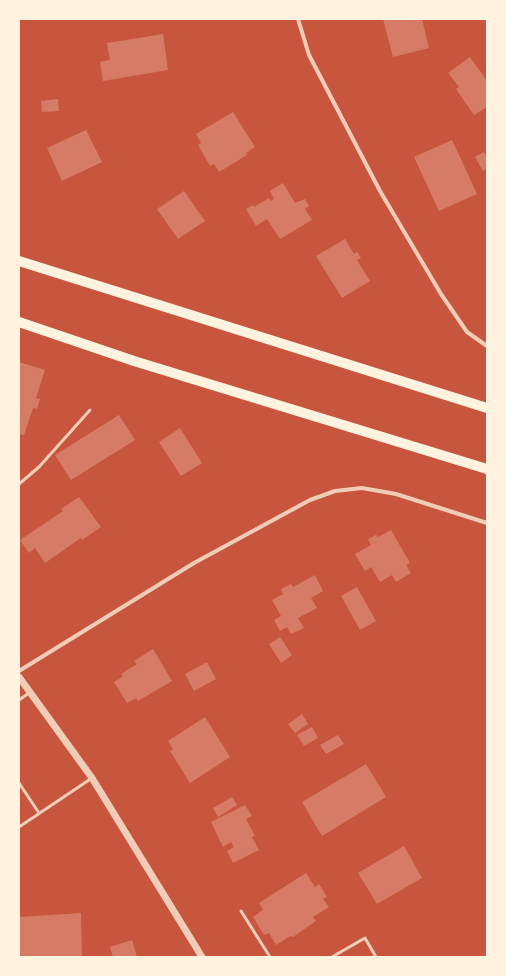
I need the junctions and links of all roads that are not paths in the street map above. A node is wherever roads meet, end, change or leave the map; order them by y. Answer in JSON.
{"nodes":[{"id":1,"x":298,"y":19,"type":"edge"},
{"id":2,"x":19,"y":261,"type":"edge"},
{"id":3,"x":19,"y":322,"type":"edge"},
{"id":4,"x":487,"y":346,"type":"edge"},
{"id":5,"x":487,"y":408,"type":"edge"},
{"id":6,"x":90,"y":410,"type":"dead end"},
{"id":7,"x":487,"y":469,"type":"edge"},
{"id":8,"x":19,"y":484,"type":"edge"},
{"id":9,"x":487,"y":523,"type":"edge"},
{"id":10,"x":19,"y":671,"type":"edge"},
{"id":11,"x":19,"y":677,"type":"edge"},
{"id":12,"x":30,"y":693,"type":"junction"},
{"id":13,"x":19,"y":700,"type":"edge"},
{"id":14,"x":92,"y":778,"type":"junction"},
{"id":15,"x":19,"y":783,"type":"edge"},
{"id":16,"x":39,"y":813,"type":"junction"},
{"id":17,"x":19,"y":827,"type":"edge"},
{"id":18,"x":241,"y":911,"type":"dead end"},
{"id":19,"x":202,"y":957,"type":"edge"},
{"id":20,"x":270,"y":957,"type":"edge"},
{"id":21,"x":332,"y":957,"type":"edge"},
{"id":22,"x":376,"y":957,"type":"edge"}],
"edges":[{"from":1,"to":4,"type":"street"},
{"from":2,"to":5,"type":"main road"},
{"from":3,"to":7,"type":"main road"},
{"from":6,"to":8,"type":"lane"},
{"from":9,"to":10,"type":"street"},
{"from":11,"to":12,"type":"street"},
{"from":12,"to":13,"type":"lane"},
{"from":12,"to":14,"type":"street"},
{"from":14,"to":16,"type":"lane"},
{"from":14,"to":19,"type":"street"},
{"from":15,"to":16,"type":"lane"},
{"from":16,"to":17,"type":"lane"},
{"from":18,"to":20,"type":"lane"},
{"from":21,"to":22,"type":"lane"}]}
